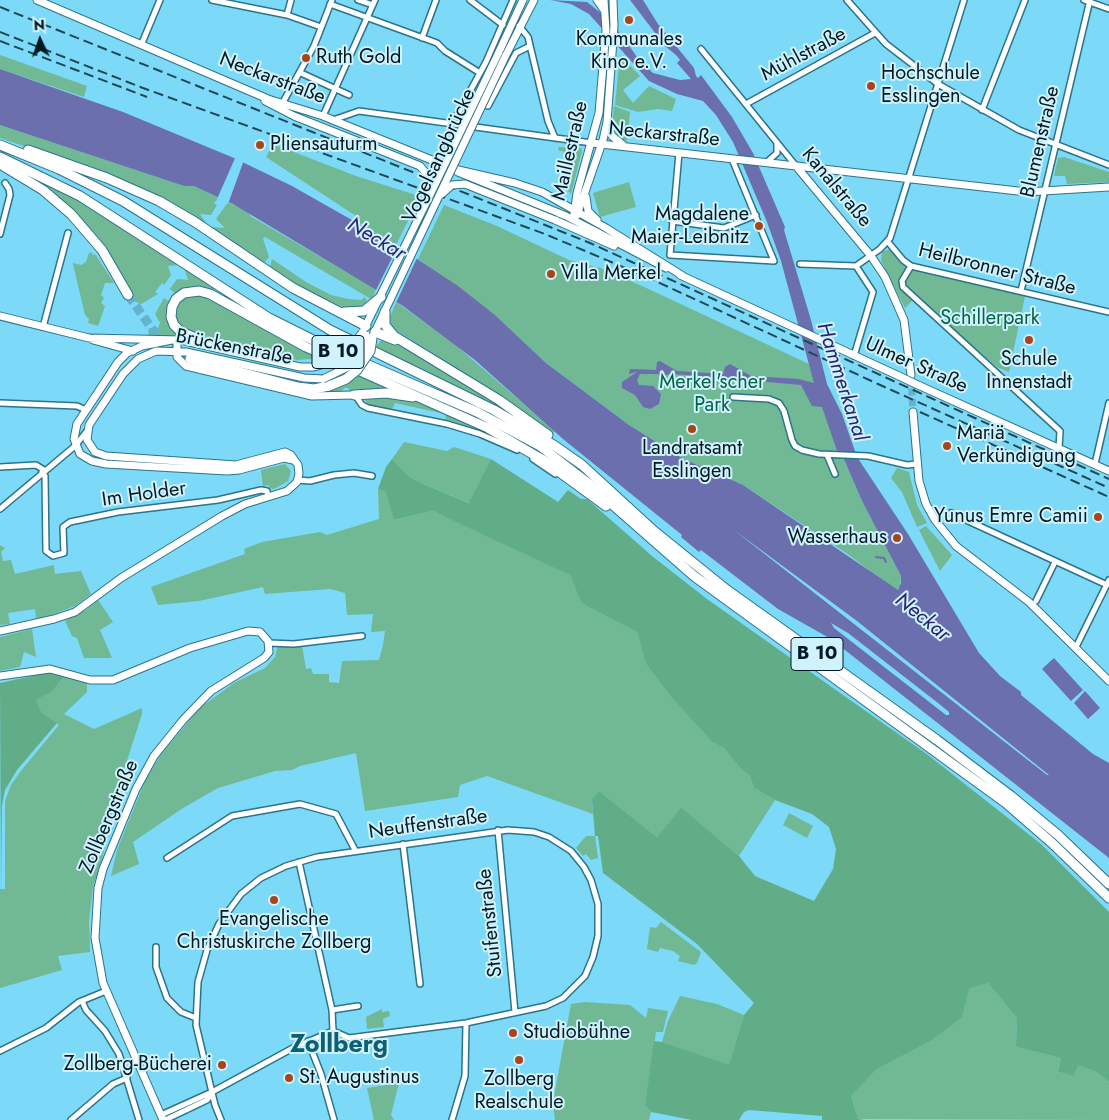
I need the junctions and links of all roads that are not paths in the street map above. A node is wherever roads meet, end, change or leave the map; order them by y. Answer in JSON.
{"nodes":[{"id":1,"x":37,"y":0,"type":"edge"},
{"id":2,"x":160,"y":0,"type":"edge"},
{"id":3,"x":212,"y":0,"type":"edge"},
{"id":4,"x":291,"y":0,"type":"edge"},
{"id":5,"x":358,"y":0,"type":"edge"},
{"id":6,"x":436,"y":0,"type":"edge"},
{"id":7,"x":470,"y":0,"type":"edge"},
{"id":8,"x":513,"y":0,"type":"edge"},
{"id":9,"x":523,"y":0,"type":"edge"},
{"id":10,"x":534,"y":0,"type":"edge"},
{"id":11,"x":597,"y":0,"type":"edge"},
{"id":12,"x":604,"y":0,"type":"edge"},
{"id":13,"x":613,"y":0,"type":"edge"},
{"id":14,"x":617,"y":0,"type":"edge"},
{"id":15,"x":847,"y":0,"type":"edge"},
{"id":16,"x":964,"y":0,"type":"edge"},
{"id":17,"x":1025,"y":0,"type":"edge"},
{"id":18,"x":1088,"y":1,"type":"edge"},
{"id":19,"x":331,"y":2,"type":"edge"},
{"id":20,"x":374,"y":3,"type":"edge"},
{"id":21,"x":519,"y":4,"type":"edge"},
{"id":22,"x":1109,"y":9,"type":"edge"},
{"id":23,"x":287,"y":15,"type":"junction"},
{"id":24,"x":606,"y":16,"type":"junction"},
{"id":25,"x":614,"y":16,"type":"junction"},
{"id":26,"x":368,"y":19,"type":"junction"},
{"id":27,"x":503,"y":25,"type":"junction"},
{"id":28,"x":519,"y":26,"type":"junction"},
{"id":29,"x":321,"y":27,"type":"junction"},
{"id":30,"x":875,"y":33,"type":"junction"},
{"id":31,"x":422,"y":38,"type":"junction"},
{"id":32,"x":142,"y":43,"type":"junction"},
{"id":33,"x":530,"y":46,"type":"junction"},
{"id":34,"x":701,"y":48,"type":"dead end"},
{"id":35,"x":501,"y":56,"type":"junction"},
{"id":36,"x":301,"y":73,"type":"junction"},
{"id":37,"x":480,"y":73,"type":"junction"},
{"id":38,"x":938,"y":84,"type":"junction"},
{"id":39,"x":334,"y":88,"type":"junction"},
{"id":40,"x":250,"y":92,"type":"junction"},
{"id":41,"x":349,"y":95,"type":"dead end"},
{"id":42,"x":466,"y":99,"type":"junction"},
{"id":43,"x":282,"y":104,"type":"junction"},
{"id":44,"x":746,"y":104,"type":"junction"},
{"id":45,"x":982,"y":110,"type":"junction"},
{"id":46,"x":322,"y":116,"type":"junction"},
{"id":47,"x":456,"y":117,"type":"dead end"},
{"id":48,"x":333,"y":120,"type":"junction"},
{"id":49,"x":607,"y":122,"type":"junction"},
{"id":50,"x":556,"y":138,"type":"junction"},
{"id":51,"x":776,"y":140,"type":"junction"},
{"id":52,"x":0,"y":141,"type":"edge"},
{"id":53,"x":592,"y":143,"type":"junction"},
{"id":54,"x":602,"y":144,"type":"junction"},
{"id":55,"x":0,"y":145,"type":"edge"},
{"id":56,"x":1057,"y":146,"type":"junction"},
{"id":57,"x":626,"y":147,"type":"junction"},
{"id":58,"x":679,"y":153,"type":"junction"},
{"id":59,"x":0,"y":158,"type":"edge"},
{"id":60,"x":734,"y":159,"type":"junction"},
{"id":61,"x":763,"y":162,"type":"junction"},
{"id":62,"x":0,"y":164,"type":"edge"},
{"id":63,"x":1109,"y":165,"type":"edge"},
{"id":64,"x":796,"y":166,"type":"junction"},
{"id":65,"x":454,"y":169,"type":"junction"},
{"id":66,"x":910,"y":178,"type":"junction"},
{"id":67,"x":5,"y":183,"type":"dead end"},
{"id":68,"x":1109,"y":187,"type":"edge"},
{"id":69,"x":587,"y":190,"type":"junction"},
{"id":70,"x":577,"y":193,"type":"junction"},
{"id":71,"x":1046,"y":193,"type":"junction"},
{"id":72,"x":549,"y":196,"type":"junction"},
{"id":73,"x":429,"y":197,"type":"junction"},
{"id":74,"x":437,"y":200,"type":"junction"},
{"id":75,"x":576,"y":211,"type":"junction"},
{"id":76,"x":756,"y":215,"type":"junction"},
{"id":77,"x":574,"y":220,"type":"junction"},
{"id":78,"x":672,"y":221,"type":"junction"},
{"id":79,"x":606,"y":228,"type":"junction"},
{"id":80,"x":68,"y":233,"type":"dead end"},
{"id":81,"x":0,"y":234,"type":"edge"},
{"id":82,"x":888,"y":242,"type":"junction"},
{"id":83,"x":636,"y":254,"type":"junction"},
{"id":84,"x":871,"y":256,"type":"junction"},
{"id":85,"x":800,"y":264,"type":"dead end"},
{"id":86,"x":856,"y":266,"type":"junction"},
{"id":87,"x":911,"y":266,"type":"junction"},
{"id":88,"x":683,"y":276,"type":"junction"},
{"id":89,"x":1021,"y":291,"type":"junction"},
{"id":90,"x":128,"y":295,"type":"tunnel mouth"},
{"id":91,"x":381,"y":297,"type":"joint"},
{"id":92,"x":372,"y":309,"type":"junction"},
{"id":93,"x":337,"y":310,"type":"junction"},
{"id":94,"x":1109,"y":312,"type":"edge"},
{"id":95,"x":384,"y":315,"type":"junction"},
{"id":96,"x":0,"y":316,"type":"edge"},
{"id":97,"x":43,"y":327,"type":"junction"},
{"id":98,"x":368,"y":333,"type":"junction"},
{"id":99,"x":89,"y":338,"type":"junction"},
{"id":100,"x":120,"y":340,"type":"junction"},
{"id":101,"x":175,"y":340,"type":"junction"},
{"id":102,"x":107,"y":344,"type":"junction"},
{"id":103,"x":405,"y":344,"type":"junction"},
{"id":104,"x":213,"y":346,"type":"junction"},
{"id":105,"x":131,"y":350,"type":"junction"},
{"id":106,"x":176,"y":351,"type":"junction"},
{"id":107,"x":153,"y":352,"type":"junction"},
{"id":108,"x":854,"y":356,"type":"junction"},
{"id":109,"x":190,"y":359,"type":"tunnel mouth"},
{"id":110,"x":115,"y":366,"type":"junction"},
{"id":111,"x":314,"y":367,"type":"joint"},
{"id":112,"x":123,"y":374,"type":"junction"},
{"id":113,"x":911,"y":375,"type":"tunnel mouth"},
{"id":114,"x":326,"y":383,"type":"junction"},
{"id":115,"x":354,"y":395,"type":"junction"},
{"id":116,"x":733,"y":397,"type":"dead end"},
{"id":117,"x":430,"y":401,"type":"junction"},
{"id":118,"x":0,"y":403,"type":"edge"},
{"id":119,"x":1109,"y":403,"type":"edge"},
{"id":120,"x":86,"y":410,"type":"junction"},
{"id":121,"x":913,"y":412,"type":"tunnel mouth"},
{"id":122,"x":88,"y":431,"type":"junction"},
{"id":123,"x":75,"y":446,"type":"junction"},
{"id":124,"x":1059,"y":448,"type":"junction"},
{"id":125,"x":827,"y":455,"type":"junction"},
{"id":126,"x":296,"y":462,"type":"junction"},
{"id":127,"x":917,"y":464,"type":"junction"},
{"id":128,"x":1095,"y":464,"type":"junction"},
{"id":129,"x":582,"y":465,"type":"junction"},
{"id":130,"x":0,"y":467,"type":"edge"},
{"id":131,"x":43,"y":471,"type":"junction"},
{"id":132,"x":1109,"y":471,"type":"edge"},
{"id":133,"x":835,"y":474,"type":"dead end"},
{"id":134,"x":372,"y":476,"type":"dead end"},
{"id":135,"x":298,"y":480,"type":"junction"},
{"id":136,"x":569,"y":484,"type":"dead end"},
{"id":137,"x":268,"y":496,"type":"junction"},
{"id":138,"x":0,"y":509,"type":"edge"},
{"id":139,"x":951,"y":513,"type":"dead end"},
{"id":140,"x":668,"y":554,"type":"junction"},
{"id":141,"x":1055,"y":562,"type":"junction"},
{"id":142,"x":1108,"y":582,"type":"edge"},
{"id":143,"x":1036,"y":601,"type":"dead end"},
{"id":144,"x":0,"y":631,"type":"edge"},
{"id":145,"x":362,"y":636,"type":"dead end"},
{"id":146,"x":269,"y":643,"type":"junction"},
{"id":147,"x":1076,"y":647,"type":"junction"},
{"id":148,"x":0,"y":676,"type":"edge"},
{"id":149,"x":1109,"y":681,"type":"edge"},
{"id":150,"x":498,"y":830,"type":"junction"},
{"id":151,"x":402,"y":844,"type":"junction"},
{"id":152,"x":356,"y":850,"type":"junction"},
{"id":153,"x":167,"y":858,"type":"dead end"},
{"id":154,"x":299,"y":862,"type":"junction"},
{"id":155,"x":1109,"y":884,"type":"edge"},
{"id":156,"x":1109,"y":898,"type":"edge"},
{"id":157,"x":156,"y":948,"type":"dead end"},
{"id":158,"x":420,"y":984,"type":"dead end"},
{"id":159,"x":106,"y":991,"type":"junction"},
{"id":160,"x":82,"y":1001,"type":"junction"},
{"id":161,"x":358,"y":1006,"type":"dead end"},
{"id":162,"x":332,"y":1010,"type":"junction"},
{"id":163,"x":515,"y":1012,"type":"junction"},
{"id":164,"x":196,"y":1018,"type":"junction"},
{"id":165,"x":466,"y":1023,"type":"junction"},
{"id":166,"x":333,"y":1032,"type":"junction"},
{"id":167,"x":308,"y":1041,"type":"junction"},
{"id":168,"x":0,"y":1051,"type":"edge"},
{"id":169,"x":127,"y":1078,"type":"junction"},
{"id":170,"x":212,"y":1092,"type":"junction"},
{"id":171,"x":163,"y":1118,"type":"edge"},
{"id":172,"x":71,"y":1120,"type":"edge"},
{"id":173,"x":139,"y":1120,"type":"edge"},
{"id":174,"x":221,"y":1120,"type":"edge"},
{"id":175,"x":334,"y":1120,"type":"edge"},
{"id":176,"x":452,"y":1120,"type":"edge"}],
"edges":[{"from":1,"to":32,"type":"main road","name":"Neckarstraße"},
{"from":2,"to":32,"type":"street"},
{"from":3,"to":23,"type":"street"},
{"from":4,"to":23,"type":"street"},
{"from":5,"to":20,"type":"street"},
{"from":6,"to":31,"type":"street"},
{"from":7,"to":27,"type":"street"},
{"from":8,"to":27,"type":"street"},
{"from":9,"to":21,"type":"main road","name":"Vogelsangbrücke"},
{"from":10,"to":28,"type":"main road","name":"Vogelsangbrücke"},
{"from":11,"to":24,"type":"main road"},
{"from":12,"to":24,"type":"main road","name":"Maillestraße"},
{"from":13,"to":25,"type":"main road","name":"Maillestraße"},
{"from":14,"to":25,"type":"main road","name":"Maillestraße"},
{"from":15,"to":30,"type":"street"},
{"from":16,"to":38,"type":"street"},
{"from":17,"to":45,"type":"street"},
{"from":18,"to":22,"type":"street"},
{"from":18,"to":56,"type":"street","name":"Blumenstraße"},
{"from":19,"to":26,"type":"street"},
{"from":19,"to":29,"type":"street"},
{"from":20,"to":26,"type":"street"},
{"from":21,"to":35,"type":"main road","name":"Vogelsangbrücke"},
{"from":23,"to":29,"type":"street"},
{"from":24,"to":53,"type":"main road","name":"Maillestraße"},
{"from":25,"to":49,"type":"main road","name":"Maillestraße"},
{"from":26,"to":31,"type":"street"},
{"from":26,"to":39,"type":"street"},
{"from":27,"to":37,"type":"street"},
{"from":28,"to":33,"type":"street"},
{"from":28,"to":35,"type":"main road","name":"Vogelsangbrücke"},
{"from":29,"to":36,"type":"street"},
{"from":30,"to":38,"type":"street"},
{"from":30,"to":44,"type":"street","name":"Mühlstraße"},
{"from":31,"to":37,"type":"street"},
{"from":32,"to":40,"type":"main road","name":"Neckarstraße"},
{"from":33,"to":42,"type":"street"},
{"from":33,"to":50,"type":"street"},
{"from":34,"to":44,"type":"street","name":"Kanalstraße"},
{"from":35,"to":73,"type":"main road","name":"Vogelsangbrücke","bridge":true},
{"from":35,"to":74,"type":"main road","name":"Vogelsangbrücke","bridge":true},
{"from":36,"to":39,"type":"street"},
{"from":36,"to":43,"type":"street"},
{"from":37,"to":42,"type":"street"},
{"from":38,"to":45,"type":"street"},
{"from":38,"to":66,"type":"street"},
{"from":39,"to":41,"type":"street"},
{"from":39,"to":46,"type":"street"},
{"from":40,"to":43,"type":"main road","name":"Neckarstraße"},
{"from":40,"to":73,"type":"main road","bridge":true},
{"from":42,"to":47,"type":"street"},
{"from":43,"to":46,"type":"main road","name":"Neckarstraße"},
{"from":44,"to":51,"type":"street","name":"Kanalstraße"},
{"from":45,"to":56,"type":"street"},
{"from":46,"to":48,"type":"main road","name":"Neckarstraße"},
{"from":48,"to":50,"type":"street","name":"Neckarstraße"},
{"from":48,"to":65,"type":"main road","name":"Ulmer Straße"},
{"from":49,"to":54,"type":"main road","name":"Maillestraße"},
{"from":49,"to":57,"type":"main road"},
{"from":50,"to":53,"type":"street","name":"Neckarstraße"},
{"from":51,"to":61,"type":"street","name":"Kanalstraße"},
{"from":51,"to":64,"type":"street","name":"Kanalstraße"},
{"from":52,"to":93,"type":"highway"},
{"from":53,"to":54,"type":"main road","name":"Neckarstraße"},
{"from":53,"to":70,"type":"main road","name":"Maillestraße"},
{"from":54,"to":57,"type":"main road","name":"Neckarstraße"},
{"from":54,"to":69,"type":"main road","name":"Maillestraße"},
{"from":55,"to":129,"type":"highway","number":"B 10"},
{"from":56,"to":63,"type":"street"},
{"from":56,"to":71,"type":"street","name":"Blumenstraße"},
{"from":57,"to":58,"type":"main road","name":"Neckarstraße"},
{"from":58,"to":60,"type":"main road","name":"Neckarstraße"},
{"from":58,"to":78,"type":"street"},
{"from":59,"to":140,"type":"highway","number":"B 10"},
{"from":60,"to":61,"type":"main road","name":"Neckarstraße"},
{"from":60,"to":76,"type":"street"},
{"from":61,"to":64,"type":"main road","name":"Neckarstraße"},
{"from":62,"to":90,"type":"highway"},
{"from":64,"to":66,"type":"main road","name":"Neckarstraße"},
{"from":64,"to":84,"type":"main road","name":"Kanalstraße"},
{"from":65,"to":72,"type":"main road","name":"Ulmer Straße"},
{"from":65,"to":77,"type":"main road","name":"Ulmer Straße"},
{"from":66,"to":71,"type":"main road","name":"Neckarstraße"},
{"from":66,"to":82,"type":"street"},
{"from":67,"to":81,"type":"street"},
{"from":68,"to":71,"type":"main road","name":"Neckarstraße"},
{"from":69,"to":75,"type":"main road","name":"Maillestraße"},
{"from":69,"to":79,"type":"main road"},
{"from":70,"to":72,"type":"main road"},
{"from":70,"to":75,"type":"main road","name":"Maillestraße"},
{"from":71,"to":89,"type":"street","name":"Blumenstraße"},
{"from":72,"to":75,"type":"main road","name":"Ulmer Straße"},
{"from":73,"to":91,"type":"main road","name":"Vogelsangbrücke"},
{"from":74,"to":83,"type":"main road","bridge":true},
{"from":74,"to":95,"type":"main road","name":"Vogelsangbrücke"},
{"from":75,"to":77,"type":"main road","name":"Maillestraße"},
{"from":75,"to":79,"type":"main road","name":"Ulmer Straße"},
{"from":76,"to":78,"type":"street"},
{"from":76,"to":78,"type":"street"},
{"from":77,"to":83,"type":"main road","name":"Ulmer Straße"},
{"from":79,"to":88,"type":"main road","name":"Ulmer Straße"},
{"from":80,"to":97,"type":"street"},
{"from":82,"to":84,"type":"street"},
{"from":82,"to":87,"type":"street","name":"Heilbronner Straße"},
{"from":83,"to":88,"type":"main road","name":"Ulmer Straße"},
{"from":84,"to":86,"type":"street"},
{"from":84,"to":113,"type":"main road","name":"Kanalstraße"},
{"from":85,"to":86,"type":"street"},
{"from":86,"to":108,"type":"street"},
{"from":87,"to":89,"type":"street","name":"Heilbronner Straße"},
{"from":87,"to":124,"type":"street"},
{"from":88,"to":108,"type":"main road","name":"Ulmer Straße"},
{"from":89,"to":94,"type":"street","name":"Heilbronner Straße"},
{"from":91,"to":92,"type":"highway"},
{"from":92,"to":93,"type":"highway"},
{"from":92,"to":98,"type":"main road","name":"Vogelsangbrücke"},
{"from":93,"to":98,"type":"highway"},
{"from":95,"to":98,"type":"main road","name":"Vogelsangbrücke"},
{"from":95,"to":103,"type":"highway"},
{"from":96,"to":97,"type":"main road"},
{"from":97,"to":99,"type":"main road"},
{"from":98,"to":103,"type":"highway"},
{"from":98,"to":111,"type":"main road","name":"Vogelsangbrücke","bridge":true},
{"from":98,"to":114,"type":"main road","name":"Vogelsangbrücke","bridge":true},
{"from":98,"to":114,"type":"highway","bridge":true},
{"from":99,"to":100,"type":"main road","name":"Brückenstraße"},
{"from":99,"to":102,"type":"main road"},
{"from":100,"to":101,"type":"main road","name":"Brückenstraße"},
{"from":100,"to":105,"type":"main road"},
{"from":101,"to":104,"type":"main road","name":"Brückenstraße"},
{"from":101,"to":105,"type":"main road","name":"Brückenstraße"},
{"from":101,"to":106,"type":"main road"},
{"from":102,"to":105,"type":"main road"},
{"from":102,"to":110,"type":"main road"},
{"from":103,"to":129,"type":"highway"},
{"from":104,"to":111,"type":"main road","name":"Brückenstraße"},
{"from":104,"to":117,"type":"highway"},
{"from":105,"to":107,"type":"main road"},
{"from":105,"to":110,"type":"main road","name":"Brückenstraße"},
{"from":105,"to":112,"type":"main road"},
{"from":106,"to":107,"type":"main road","name":"Brückenstraße"},
{"from":106,"to":114,"type":"main road","name":"Brückenstraße"},
{"from":106,"to":115,"type":"main road"},
{"from":107,"to":112,"type":"main road","name":"Brückenstraße"},
{"from":108,"to":124,"type":"main road","name":"Ulmer Straße","bridge":true},
{"from":109,"to":114,"type":"highway"},
{"from":110,"to":120,"type":"main road","name":"Brückenstraße"},
{"from":112,"to":122,"type":"main road","name":"Brückenstraße"},
{"from":115,"to":117,"type":"highway"},
{"from":115,"to":136,"type":"street"},
{"from":116,"to":125,"type":"street"},
{"from":117,"to":140,"type":"highway"},
{"from":118,"to":120,"type":"street"},
{"from":119,"to":128,"type":"street"},
{"from":120,"to":123,"type":"main road","name":"Brückenstraße"},
{"from":121,"to":127,"type":"main road"},
{"from":122,"to":123,"type":"street"},
{"from":122,"to":126,"type":"main road"},
{"from":123,"to":126,"type":"main road"},
{"from":123,"to":131,"type":"street"},
{"from":124,"to":128,"type":"main road","name":"Ulmer Straße"},
{"from":125,"to":127,"type":"street"},
{"from":125,"to":133,"type":"street"},
{"from":126,"to":135,"type":"main road"},
{"from":127,"to":147,"type":"main road"},
{"from":128,"to":132,"type":"main road","name":"Ulmer Straße"},
{"from":129,"to":155,"type":"highway","number":"B 10"},
{"from":130,"to":131,"type":"street"},
{"from":131,"to":137,"type":"street","name":"Im Holder"},
{"from":131,"to":138,"type":"street"},
{"from":134,"to":135,"type":"street"},
{"from":135,"to":137,"type":"main road"},
{"from":137,"to":144,"type":"main road"},
{"from":139,"to":141,"type":"street"},
{"from":140,"to":156,"type":"highway","number":"B 10"},
{"from":141,"to":142,"type":"street"},
{"from":141,"to":143,"type":"street"},
{"from":142,"to":147,"type":"street"},
{"from":145,"to":146,"type":"street"},
{"from":146,"to":148,"type":"main road"},
{"from":146,"to":159,"type":"main road","name":"Zollbergstraße"},
{"from":147,"to":149,"type":"main road"},
{"from":150,"to":151,"type":"street","name":"Neuffenstraße"},
{"from":150,"to":163,"type":"street","name":"Stuifenstraße"},
{"from":150,"to":163,"type":"street","name":"Neuffenstraße"},
{"from":151,"to":152,"type":"street","name":"Neuffenstraße"},
{"from":151,"to":158,"type":"street"},
{"from":152,"to":153,"type":"street"},
{"from":152,"to":154,"type":"street","name":"Neuffenstraße"},
{"from":154,"to":162,"type":"street"},
{"from":154,"to":164,"type":"street","name":"Neuffenstraße"},
{"from":157,"to":164,"type":"street"},
{"from":159,"to":160,"type":"street"},
{"from":159,"to":171,"type":"main road","name":"Zollbergstraße"},
{"from":160,"to":168,"type":"street"},
{"from":160,"to":169,"type":"street"},
{"from":161,"to":162,"type":"street"},
{"from":162,"to":166,"type":"street"},
{"from":163,"to":165,"type":"street","name":"Neuffenstraße"},
{"from":164,"to":170,"type":"street","name":"Neuffenstraße"},
{"from":165,"to":166,"type":"street","name":"Neuffenstraße"},
{"from":165,"to":176,"type":"street"},
{"from":166,"to":167,"type":"street"},
{"from":167,"to":170,"type":"street"},
{"from":167,"to":175,"type":"street"},
{"from":169,"to":172,"type":"street"},
{"from":169,"to":173,"type":"street"},
{"from":170,"to":171,"type":"street"},
{"from":170,"to":174,"type":"street","name":"Neuffenstraße"}]}
